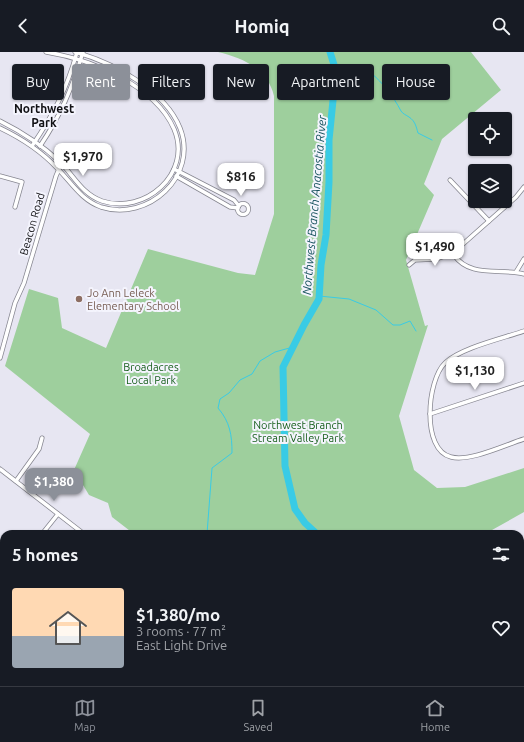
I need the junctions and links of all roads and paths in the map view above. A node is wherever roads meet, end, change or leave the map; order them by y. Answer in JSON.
{"nodes":[{"id":1,"x":46,"y":52,"type":"edge"},
{"id":2,"x":76,"y":52,"type":"edge"},
{"id":3,"x":83,"y":53,"type":"edge"},
{"id":4,"x":75,"y":58,"type":"junction"},
{"id":5,"x":81,"y":60,"type":"junction"},
{"id":6,"x":0,"y":121,"type":"edge"},
{"id":7,"x":0,"y":128,"type":"edge"},
{"id":8,"x":36,"y":141,"type":"junction"},
{"id":9,"x":41,"y":145,"type":"junction"},
{"id":10,"x":32,"y":146,"type":"junction"},
{"id":11,"x":37,"y":150,"type":"junction"},
{"id":12,"x":62,"y":164,"type":"junction"},
{"id":13,"x":174,"y":169,"type":"junction"},
{"id":14,"x":59,"y":170,"type":"junction"},
{"id":15,"x":180,"y":171,"type":"junction"},
{"id":16,"x":171,"y":174,"type":"junction"},
{"id":17,"x":0,"y":176,"type":"edge"},
{"id":18,"x":177,"y":177,"type":"junction"},
{"id":19,"x":450,"y":180,"type":"dead end"},
{"id":20,"x":524,"y":187,"type":"edge"},
{"id":21,"x":132,"y":203,"type":"junction"},
{"id":22,"x":15,"y":207,"type":"dead end"},
{"id":23,"x":134,"y":209,"type":"junction"},
{"id":24,"x":489,"y":221,"type":"junction"},
{"id":25,"x":454,"y":254,"type":"junction"},
{"id":26,"x":524,"y":259,"type":"edge"},
{"id":27,"x":409,"y":265,"type":"dead end"},
{"id":28,"x":516,"y":272,"type":"junction"},
{"id":29,"x":524,"y":274,"type":"edge"},
{"id":30,"x":524,"y":331,"type":"edge"},
{"id":31,"x":0,"y":358,"type":"edge"},
{"id":32,"x":524,"y":383,"type":"edge"},
{"id":33,"x":430,"y":414,"type":"junction"},
{"id":34,"x":42,"y":438,"type":"dead end"},
{"id":35,"x":524,"y":438,"type":"edge"},
{"id":36,"x":0,"y":469,"type":"edge"},
{"id":37,"x":16,"y":481,"type":"junction"},
{"id":38,"x":58,"y":514,"type":"junction"},
{"id":39,"x":45,"y":530,"type":"edge"},
{"id":40,"x":79,"y":530,"type":"edge"}],
"edges":[{"from":1,"to":4,"type":"street"},
{"from":2,"to":3,"type":"street"},
{"from":2,"to":4,"type":"street"},
{"from":3,"to":5,"type":"street"},
{"from":3,"to":15,"type":"street"},
{"from":4,"to":5,"type":"street"},
{"from":4,"to":8,"type":"street"},
{"from":5,"to":9,"type":"street"},
{"from":5,"to":13,"type":"street"},
{"from":6,"to":8,"type":"street"},
{"from":7,"to":10,"type":"street"},
{"from":8,"to":9,"type":"street"},
{"from":8,"to":10,"type":"street"},
{"from":9,"to":11,"type":"street"},
{"from":9,"to":12,"type":"street"},
{"from":10,"to":11,"type":"street"},
{"from":11,"to":14,"type":"street"},
{"from":12,"to":14,"type":"street","name":"Beacon Road"},
{"from":12,"to":21,"type":"street"},
{"from":13,"to":15,"type":"street"},
{"from":13,"to":16,"type":"street"},
{"from":14,"to":23,"type":"street"},
{"from":14,"to":31,"type":"street","name":"Beacon Road"},
{"from":15,"to":18,"type":"street"},
{"from":15,"to":18,"type":"street"},
{"from":16,"to":18,"type":"street"},
{"from":16,"to":21,"type":"street"},
{"from":17,"to":22,"type":"street"},
{"from":18,"to":23,"type":"street"},
{"from":19,"to":24,"type":"street"},
{"from":20,"to":24,"type":"street"},
{"from":21,"to":23,"type":"street"},
{"from":24,"to":25,"type":"street"},
{"from":25,"to":27,"type":"street"},
{"from":25,"to":28,"type":"street"},
{"from":26,"to":28,"type":"street"},
{"from":28,"to":29,"type":"street"},
{"from":30,"to":33,"type":"street"},
{"from":32,"to":33,"type":"street"},
{"from":33,"to":35,"type":"street"},
{"from":34,"to":37,"type":"street"},
{"from":36,"to":37,"type":"street"},
{"from":37,"to":38,"type":"street"},
{"from":38,"to":39,"type":"street"},
{"from":38,"to":40,"type":"street"}]}
